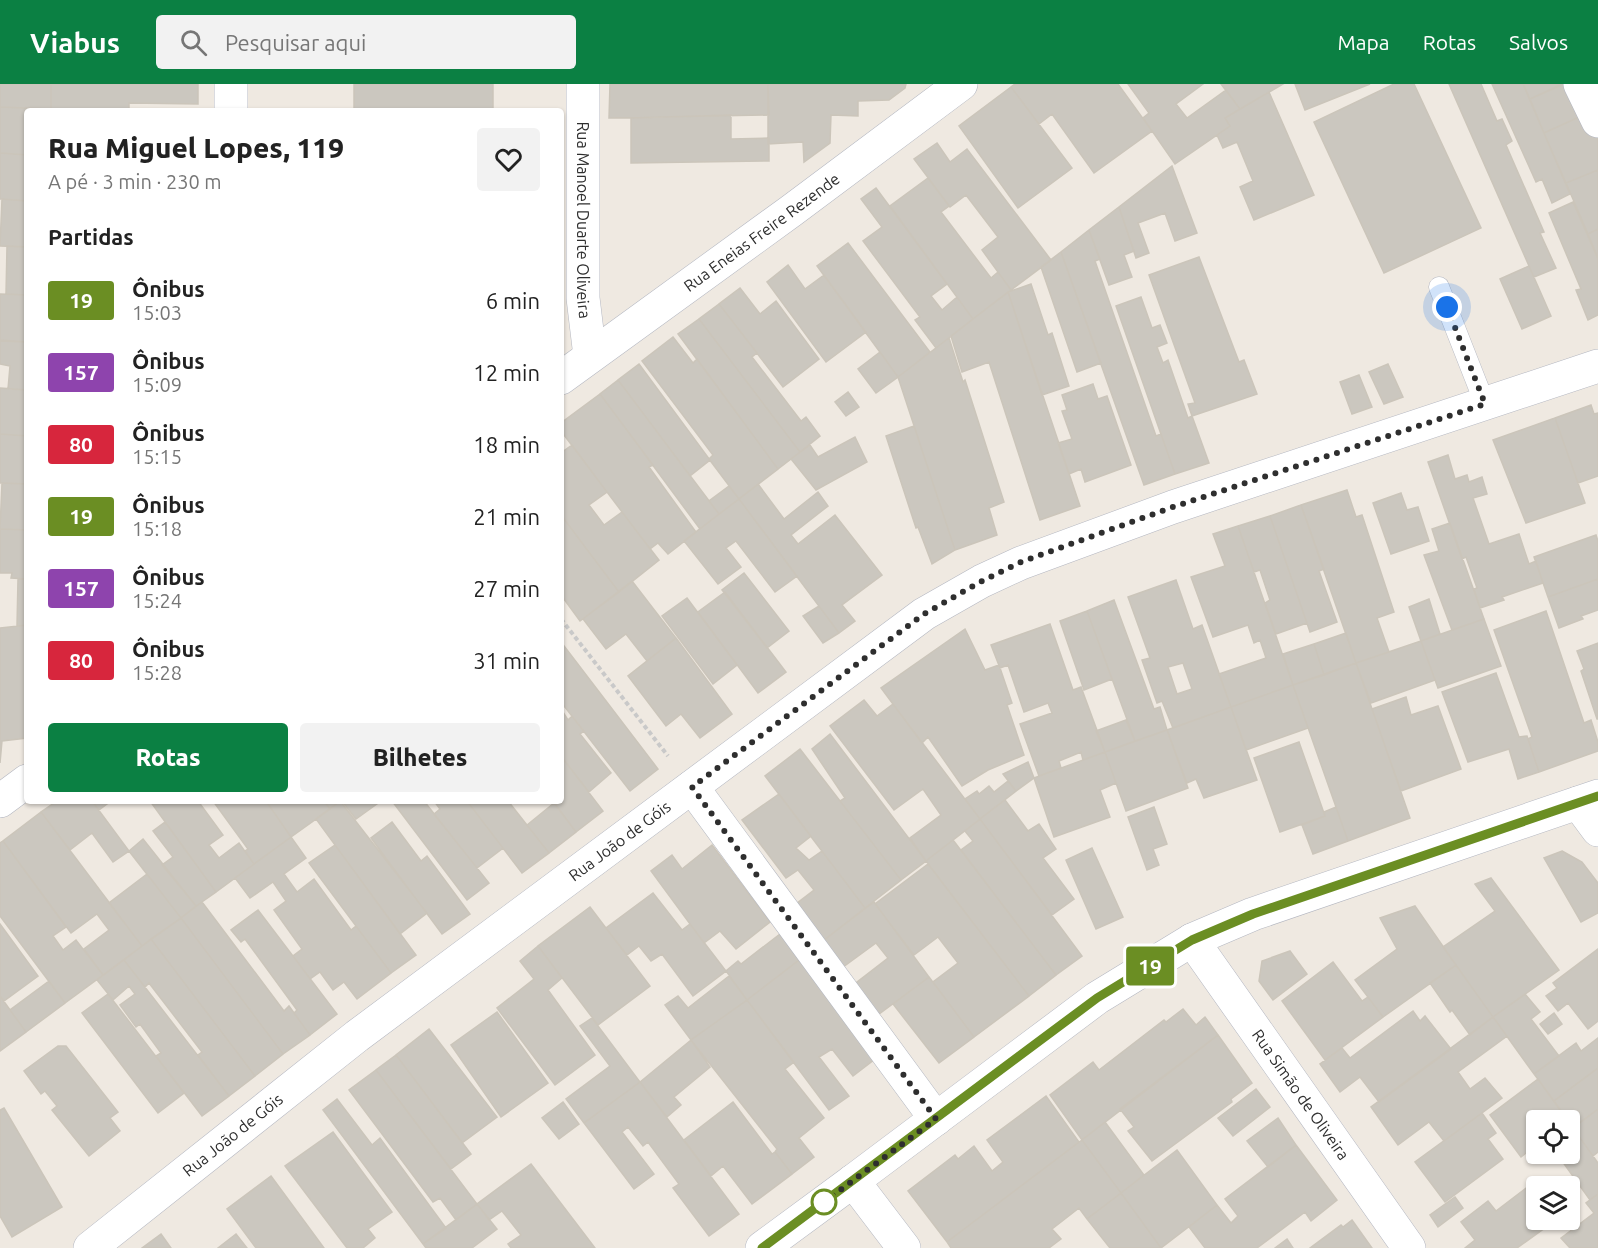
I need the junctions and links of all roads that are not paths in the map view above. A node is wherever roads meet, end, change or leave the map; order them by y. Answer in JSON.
{"nodes":[{"id":1,"x":231,"y":84,"type":"edge"},
{"id":2,"x":583,"y":84,"type":"edge"},
{"id":3,"x":961,"y":84,"type":"edge"},
{"id":4,"x":1580,"y":84,"type":"edge"},
{"id":5,"x":231,"y":108,"type":"edge"},
{"id":6,"x":1598,"y":121,"type":"edge"},
{"id":7,"x":1440,"y":287,"type":"dead end"},
{"id":8,"x":590,"y":356,"type":"junction"},
{"id":9,"x":1598,"y":366,"type":"edge"},
{"id":10,"x":564,"y":376,"type":"edge"},
{"id":11,"x":1485,"y":404,"type":"junction"},
{"id":12,"x":24,"y":783,"type":"edge"},
{"id":13,"x":692,"y":787,"type":"junction"},
{"id":14,"x":1588,"y":800,"type":"edge"},
{"id":15,"x":0,"y":801,"type":"edge"},
{"id":16,"x":1598,"y":830,"type":"edge"},
{"id":17,"x":1192,"y":940,"type":"junction"},
{"id":18,"x":936,"y":1119,"type":"junction"},
{"id":19,"x":853,"y":1181,"type":"junction"},
{"id":20,"x":90,"y":1248,"type":"edge"},
{"id":21,"x":762,"y":1248,"type":"edge"},
{"id":22,"x":904,"y":1248,"type":"edge"},
{"id":23,"x":1409,"y":1248,"type":"edge"}],
"edges":[{"from":1,"to":5,"type":"street"},
{"from":2,"to":8,"type":"street","name":"Rua Manoel Duarte Oliveira"},
{"from":3,"to":8,"type":"street","name":"Rua Eneias Freire Rezende"},
{"from":4,"to":6,"type":"street"},
{"from":7,"to":11,"type":"lane"},
{"from":8,"to":10,"type":"street","name":"Rua Eneias Freire Rezende"},
{"from":9,"to":11,"type":"street","name":"Rua João de Góis"},
{"from":11,"to":13,"type":"street","name":"Rua João de Góis"},
{"from":12,"to":15,"type":"street"},
{"from":13,"to":18,"type":"street"},
{"from":13,"to":20,"type":"street","name":"Rua João de Góis"},
{"from":14,"to":16,"type":"street"},
{"from":14,"to":17,"type":"street"},
{"from":17,"to":18,"type":"street"},
{"from":17,"to":23,"type":"street","name":"Rua Simão de Oliveira"},
{"from":18,"to":19,"type":"street"},
{"from":19,"to":21,"type":"street"},
{"from":19,"to":22,"type":"street"}]}
